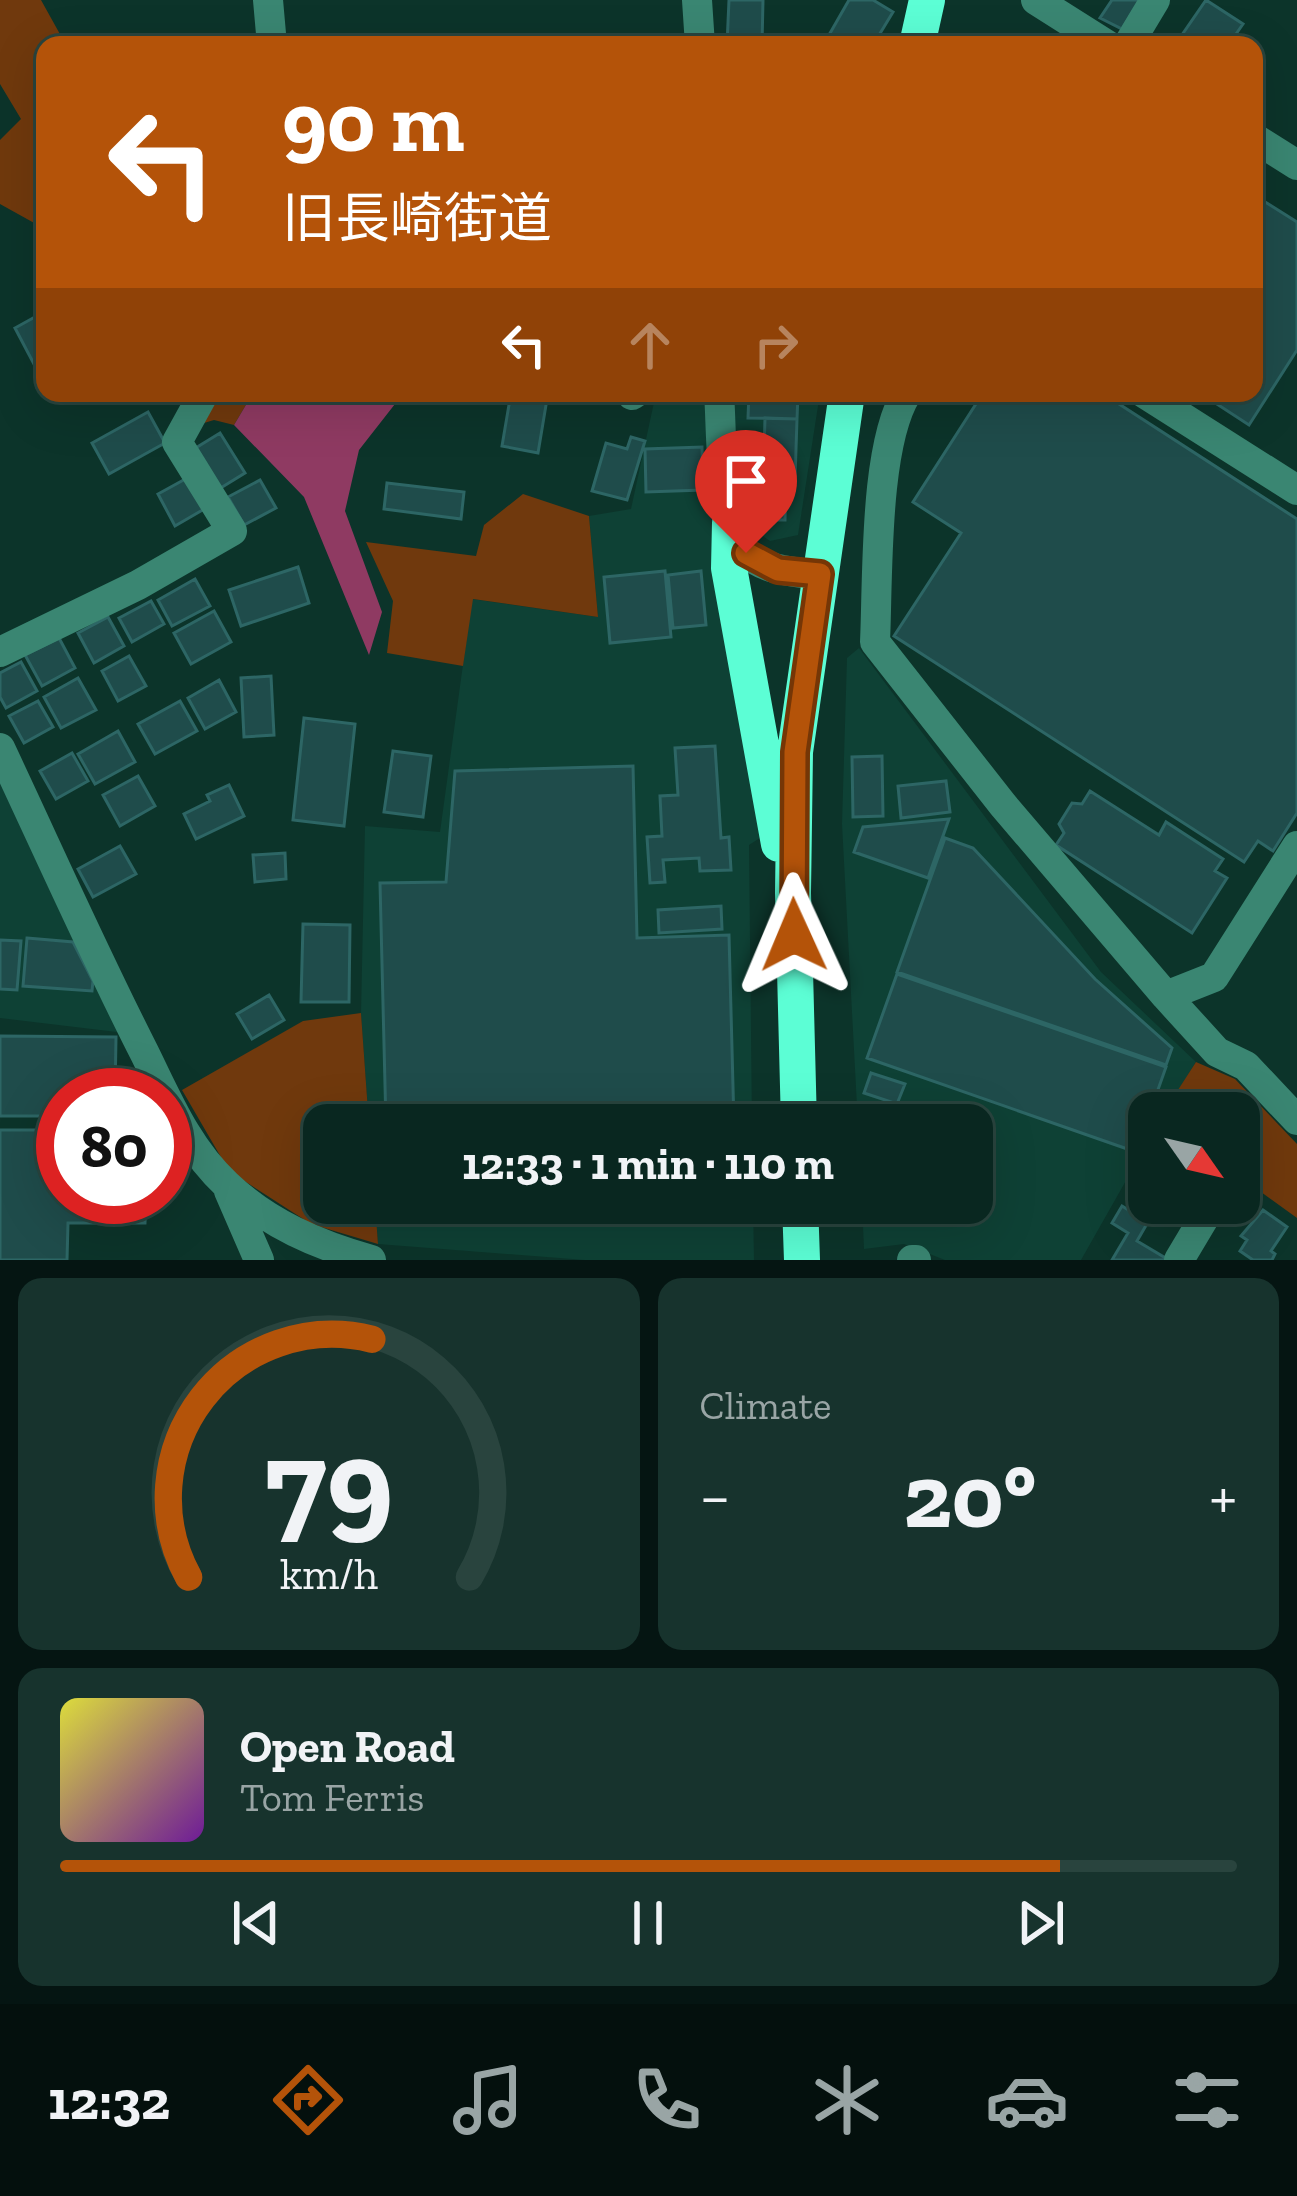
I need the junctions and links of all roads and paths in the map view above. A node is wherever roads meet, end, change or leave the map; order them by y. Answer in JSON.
{"nodes":[{"id":1,"x":268,"y":0,"type":"edge"},
{"id":2,"x":698,"y":0,"type":"edge"},
{"id":3,"x":927,"y":0,"type":"edge"},
{"id":4,"x":1036,"y":0,"type":"edge"},
{"id":5,"x":1155,"y":0,"type":"edge"},
{"id":6,"x":271,"y":36,"type":"edge"},
{"id":7,"x":700,"y":36,"type":"edge"},
{"id":8,"x":918,"y":36,"type":"edge"},
{"id":9,"x":1093,"y":36,"type":"edge"},
{"id":10,"x":1133,"y":36,"type":"edge"},
{"id":11,"x":1263,"y":144,"type":"edge"},
{"id":12,"x":1297,"y":165,"type":"edge"},
{"id":13,"x":199,"y":402,"type":"edge"},
{"id":14,"x":720,"y":402,"type":"edge"},
{"id":15,"x":846,"y":402,"type":"edge"},
{"id":16,"x":901,"y":402,"type":"edge"},
{"id":17,"x":1158,"y":402,"type":"edge"},
{"id":18,"x":1297,"y":490,"type":"edge"},
{"id":19,"x":730,"y":523,"type":"junction"},
{"id":20,"x":820,"y":574,"type":"junction"},
{"id":21,"x":0,"y":652,"type":"edge"},
{"id":22,"x":0,"y":748,"type":"edge"},
{"id":23,"x":1297,"y":846,"type":"edge"},
{"id":24,"x":793,"y":893,"type":"junction"},
{"id":25,"x":1166,"y":995,"type":"junction"},
{"id":26,"x":798,"y":1104,"type":"edge"},
{"id":27,"x":1297,"y":1120,"type":"edge"},
{"id":28,"x":227,"y":1186,"type":"junction"},
{"id":29,"x":801,"y":1224,"type":"edge"},
{"id":30,"x":1200,"y":1224,"type":"edge"},
{"id":31,"x":259,"y":1260,"type":"edge"},
{"id":32,"x":371,"y":1260,"type":"edge"},
{"id":33,"x":802,"y":1260,"type":"edge"},
{"id":34,"x":1179,"y":1260,"type":"edge"}],
"edges":[{"from":1,"to":6,"type":"street"},
{"from":2,"to":7,"type":"street"},
{"from":3,"to":8,"type":"highway"},
{"from":4,"to":9,"type":"street"},
{"from":5,"to":10,"type":"street"},
{"from":11,"to":12,"type":"street"},
{"from":13,"to":21,"type":"street"},
{"from":14,"to":19,"type":"street"},
{"from":15,"to":20,"type":"highway"},
{"from":16,"to":25,"type":"street"},
{"from":17,"to":18,"type":"street"},
{"from":19,"to":20,"type":"street"},
{"from":19,"to":24,"type":"highway"},
{"from":20,"to":24,"type":"highway"},
{"from":22,"to":28,"type":"street"},
{"from":23,"to":25,"type":"street"},
{"from":24,"to":26,"type":"highway"},
{"from":25,"to":27,"type":"street"},
{"from":28,"to":31,"type":"street"},
{"from":28,"to":32,"type":"street"},
{"from":29,"to":33,"type":"highway"},
{"from":30,"to":34,"type":"street"}]}
